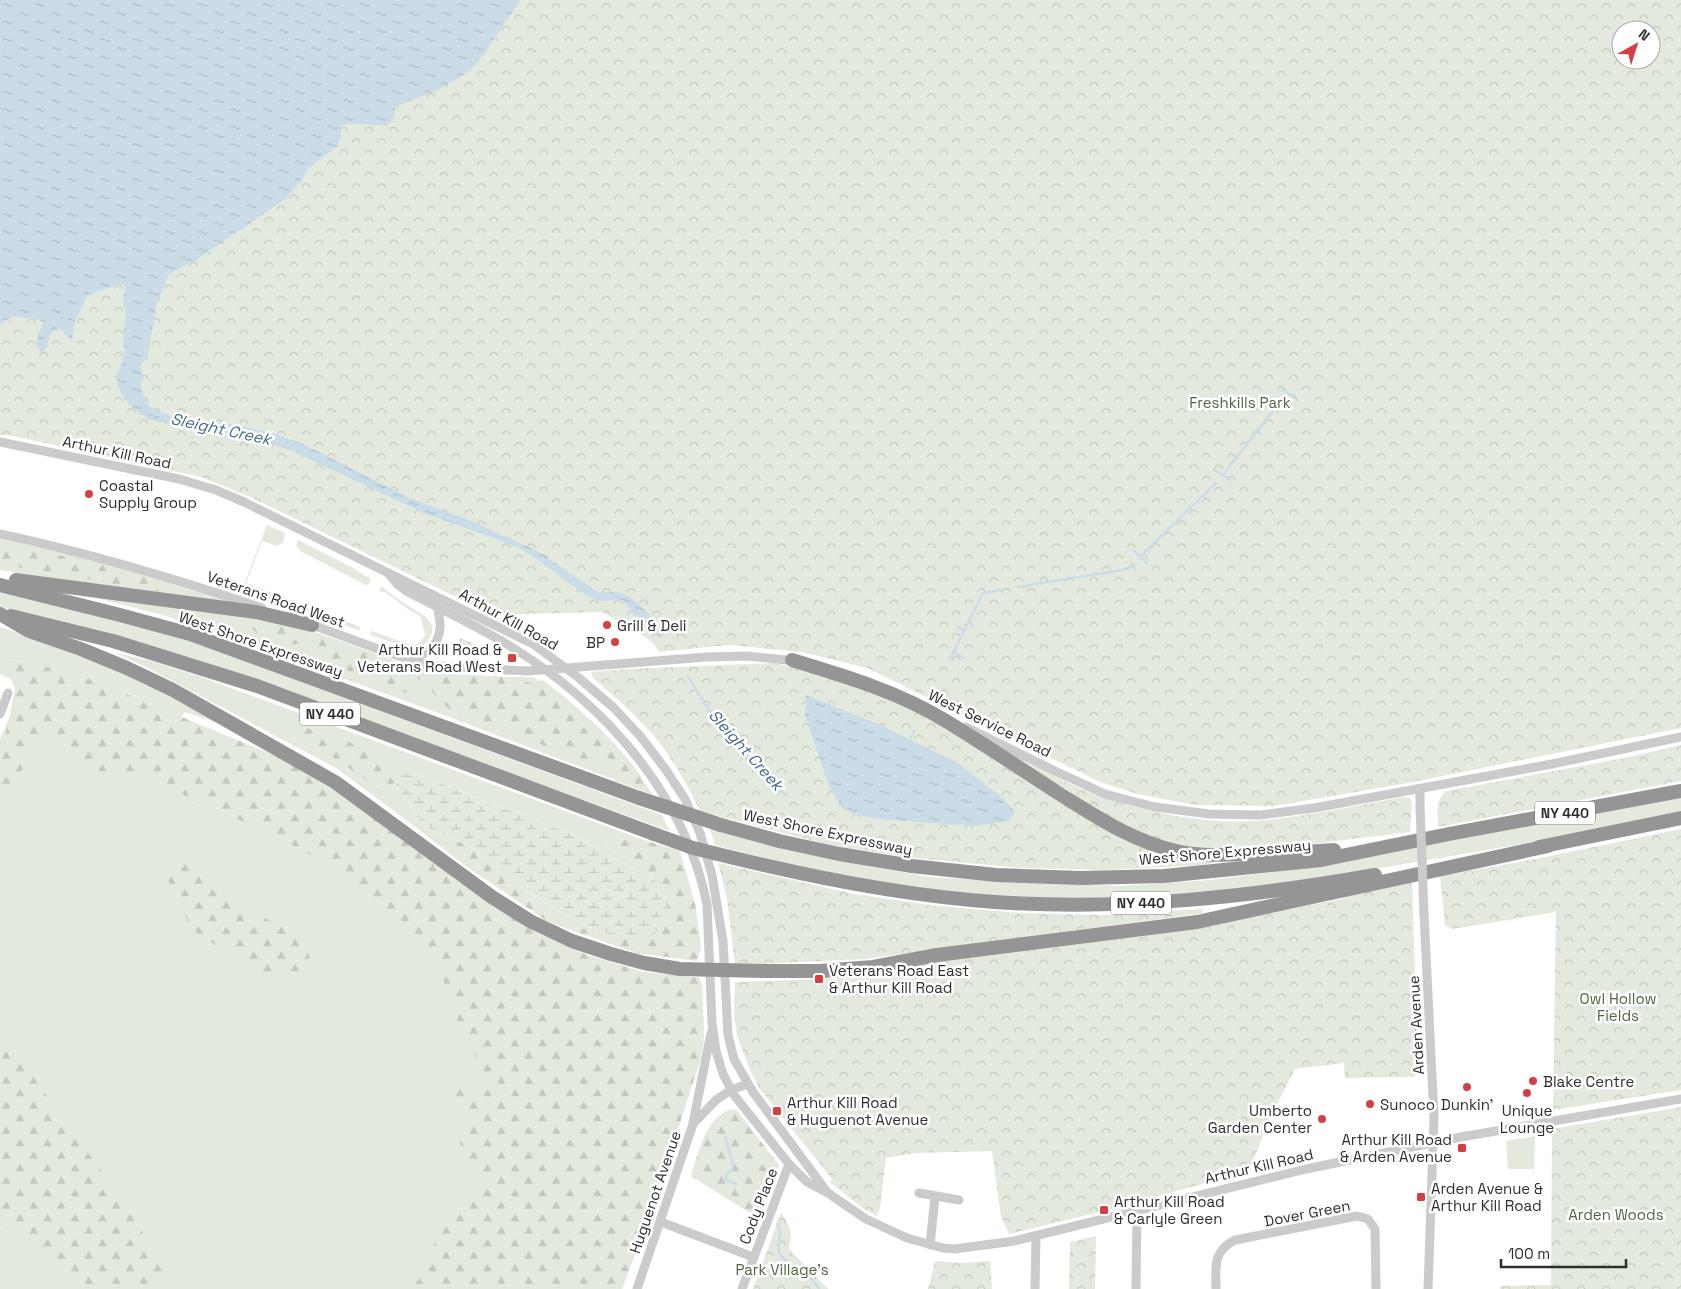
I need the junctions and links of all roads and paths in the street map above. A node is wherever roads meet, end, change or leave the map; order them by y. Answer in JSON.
{"nodes":[{"id":1,"x":0,"y":442,"type":"edge"},
{"id":2,"x":0,"y":534,"type":"edge"},
{"id":3,"x":388,"y":573,"type":"junction"},
{"id":4,"x":0,"y":578,"type":"edge"},
{"id":5,"x":0,"y":585,"type":"edge"},
{"id":6,"x":438,"y":608,"type":"junction"},
{"id":7,"x":0,"y":613,"type":"edge"},
{"id":8,"x":312,"y":625,"type":"junction"},
{"id":9,"x":389,"y":653,"type":"junction"},
{"id":10,"x":792,"y":660,"type":"junction"},
{"id":11,"x":566,"y":668,"type":"junction"},
{"id":12,"x":546,"y":669,"type":"junction"},
{"id":13,"x":8,"y":693,"type":"dead end"},
{"id":14,"x":0,"y":714,"type":"edge"},
{"id":15,"x":1681,"y":737,"type":"edge"},
{"id":16,"x":1420,"y":789,"type":"junction"},
{"id":17,"x":1681,"y":791,"type":"edge"},
{"id":18,"x":1681,"y":818,"type":"edge"},
{"id":19,"x":1449,"y":834,"type":"junction"},
{"id":20,"x":1548,"y":846,"type":"junction"},
{"id":21,"x":718,"y":970,"type":"junction"},
{"id":22,"x":712,"y":1023,"type":"junction"},
{"id":23,"x":748,"y":1084,"type":"junction"},
{"id":24,"x":731,"y":1090,"type":"junction"},
{"id":25,"x":1681,"y":1099,"type":"edge"},
{"id":26,"x":693,"y":1124,"type":"junction"},
{"id":27,"x":1433,"y":1142,"type":"junction"},
{"id":28,"x":789,"y":1164,"type":"junction"},
{"id":29,"x":828,"y":1193,"type":"junction"},
{"id":30,"x":919,"y":1193,"type":"dead end"},
{"id":31,"x":935,"y":1196,"type":"junction"},
{"id":32,"x":958,"y":1200,"type":"dead end"},
{"id":33,"x":1137,"y":1210,"type":"junction"},
{"id":34,"x":660,"y":1222,"type":"junction"},
{"id":35,"x":1036,"y":1236,"type":"junction"},
{"id":36,"x":930,"y":1244,"type":"junction"},
{"id":37,"x":753,"y":1257,"type":"junction"},
{"id":38,"x":637,"y":1289,"type":"edge"},
{"id":39,"x":742,"y":1289,"type":"edge"},
{"id":40,"x":1035,"y":1289,"type":"edge"},
{"id":41,"x":1136,"y":1289,"type":"edge"},
{"id":42,"x":1216,"y":1289,"type":"edge"},
{"id":43,"x":1376,"y":1289,"type":"edge"},
{"id":44,"x":1428,"y":1289,"type":"edge"}],
"edges":[{"from":1,"to":3,"type":"street","name":"Arthur Kill Road"},
{"from":2,"to":8,"type":"street","name":"Veterans Road West"},
{"from":3,"to":6,"type":"street","name":"Arthur Kill Road"},
{"from":3,"to":11,"type":"street","name":"Arthur Kill Road"},
{"from":4,"to":8,"type":"highway"},
{"from":5,"to":19,"type":"highway","name":"West Shore Expressway","number":"NY 440","bridge":true},
{"from":6,"to":9,"type":"street"},
{"from":6,"to":12,"type":"street","name":"Arthur Kill Road"},
{"from":7,"to":20,"type":"highway","number":"NY 440","bridge":true},
{"from":7,"to":21,"type":"highway"},
{"from":8,"to":9,"type":"street","name":"Veterans Road West"},
{"from":9,"to":12,"type":"street","name":"Veterans Road West"},
{"from":10,"to":11,"type":"street","name":"West Service Road"},
{"from":10,"to":16,"type":"street","name":"West Service Road"},
{"from":10,"to":19,"type":"highway"},
{"from":11,"to":12,"type":"street","name":"West Service Road"},
{"from":11,"to":21,"type":"street","name":"Arthur Kill Road"},
{"from":12,"to":21,"type":"street","name":"Arthur Kill Road"},
{"from":13,"to":14,"type":"street"},
{"from":15,"to":16,"type":"street","name":"West Service Road"},
{"from":16,"to":27,"type":"street","name":"Arden Avenue","bridge":true},
{"from":17,"to":19,"type":"highway","name":"West Shore Expressway","number":"NY 440"},
{"from":18,"to":20,"type":"highway","number":"NY 440"},
{"from":20,"to":21,"type":"highway"},
{"from":21,"to":22,"type":"street"},
{"from":21,"to":23,"type":"street"},
{"from":22,"to":24,"type":"street"},
{"from":22,"to":26,"type":"street"},
{"from":23,"to":24,"type":"street","name":"Huguenot Avenue"},
{"from":23,"to":29,"type":"street"},
{"from":24,"to":26,"type":"street","name":"Huguenot Avenue"},
{"from":24,"to":28,"type":"street"},
{"from":25,"to":27,"type":"street","name":"Arthur Kill Road"},
{"from":26,"to":34,"type":"street","name":"Huguenot Avenue"},
{"from":27,"to":33,"type":"street","name":"Arthur Kill Road"},
{"from":27,"to":44,"type":"street","name":"Arden Avenue"},
{"from":28,"to":29,"type":"street"},
{"from":28,"to":37,"type":"street","name":"Cody Place"},
{"from":29,"to":36,"type":"street","name":"Arthur Kill Road"},
{"from":30,"to":31,"type":"street"},
{"from":31,"to":32,"type":"street"},
{"from":31,"to":36,"type":"street"},
{"from":33,"to":35,"type":"street","name":"Arthur Kill Road"},
{"from":33,"to":41,"type":"street"},
{"from":34,"to":37,"type":"street","name":"Cody Place"},
{"from":34,"to":38,"type":"street","name":"Huguenot Avenue"},
{"from":35,"to":36,"type":"street","name":"Arthur Kill Road"},
{"from":35,"to":40,"type":"street"},
{"from":37,"to":39,"type":"street","name":"Cody Place"},
{"from":42,"to":43,"type":"street","name":"Dover Green"}]}
